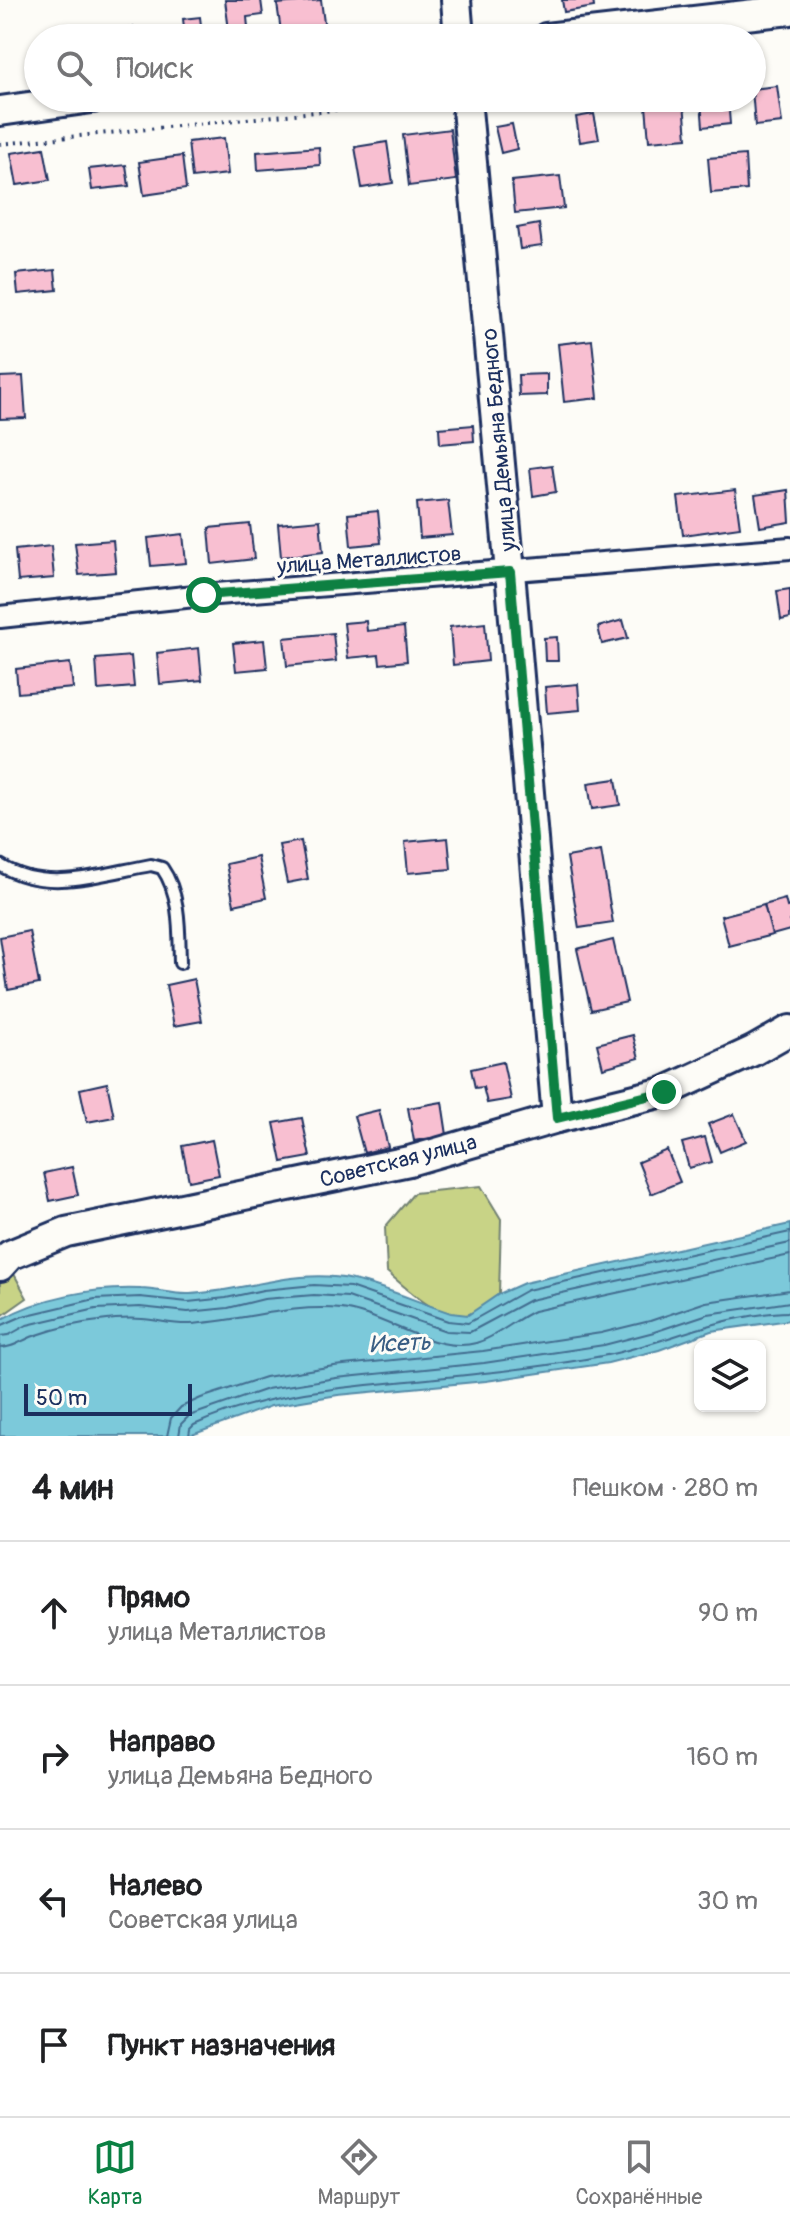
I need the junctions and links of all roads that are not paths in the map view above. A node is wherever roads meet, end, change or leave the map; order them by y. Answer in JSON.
{"nodes":[{"id":1,"x":456,"y":0,"type":"edge"},
{"id":2,"x":790,"y":10,"type":"edge"},
{"id":3,"x":458,"y":24,"type":"edge"},
{"id":4,"x":668,"y":24,"type":"edge"},
{"id":5,"x":24,"y":108,"type":"edge"},
{"id":6,"x":0,"y":111,"type":"edge"},
{"id":7,"x":467,"y":112,"type":"edge"},
{"id":8,"x":790,"y":548,"type":"edge"},
{"id":9,"x":510,"y":572,"type":"junction"},
{"id":10,"x":0,"y":617,"type":"edge"},
{"id":11,"x":0,"y":865,"type":"edge"},
{"id":12,"x":180,"y":963,"type":"dead end"},
{"id":13,"x":790,"y":1030,"type":"edge"},
{"id":14,"x":557,"y":1118,"type":"junction"},
{"id":15,"x":0,"y":1266,"type":"edge"}],
"edges":[{"from":1,"to":3,"type":"street"},
{"from":2,"to":4,"type":"street"},
{"from":5,"to":6,"type":"street"},
{"from":7,"to":9,"type":"street","name":"улица Демьяна Бедного"},
{"from":8,"to":9,"type":"street","name":"улица Металлистов"},
{"from":9,"to":10,"type":"street","name":"улица Металлистов"},
{"from":9,"to":14,"type":"street","name":"улица Демьяна Бедного"},
{"from":11,"to":12,"type":"lane"},
{"from":13,"to":14,"type":"street","name":"Советская улица"},
{"from":14,"to":15,"type":"street","name":"Советская улица"}]}
